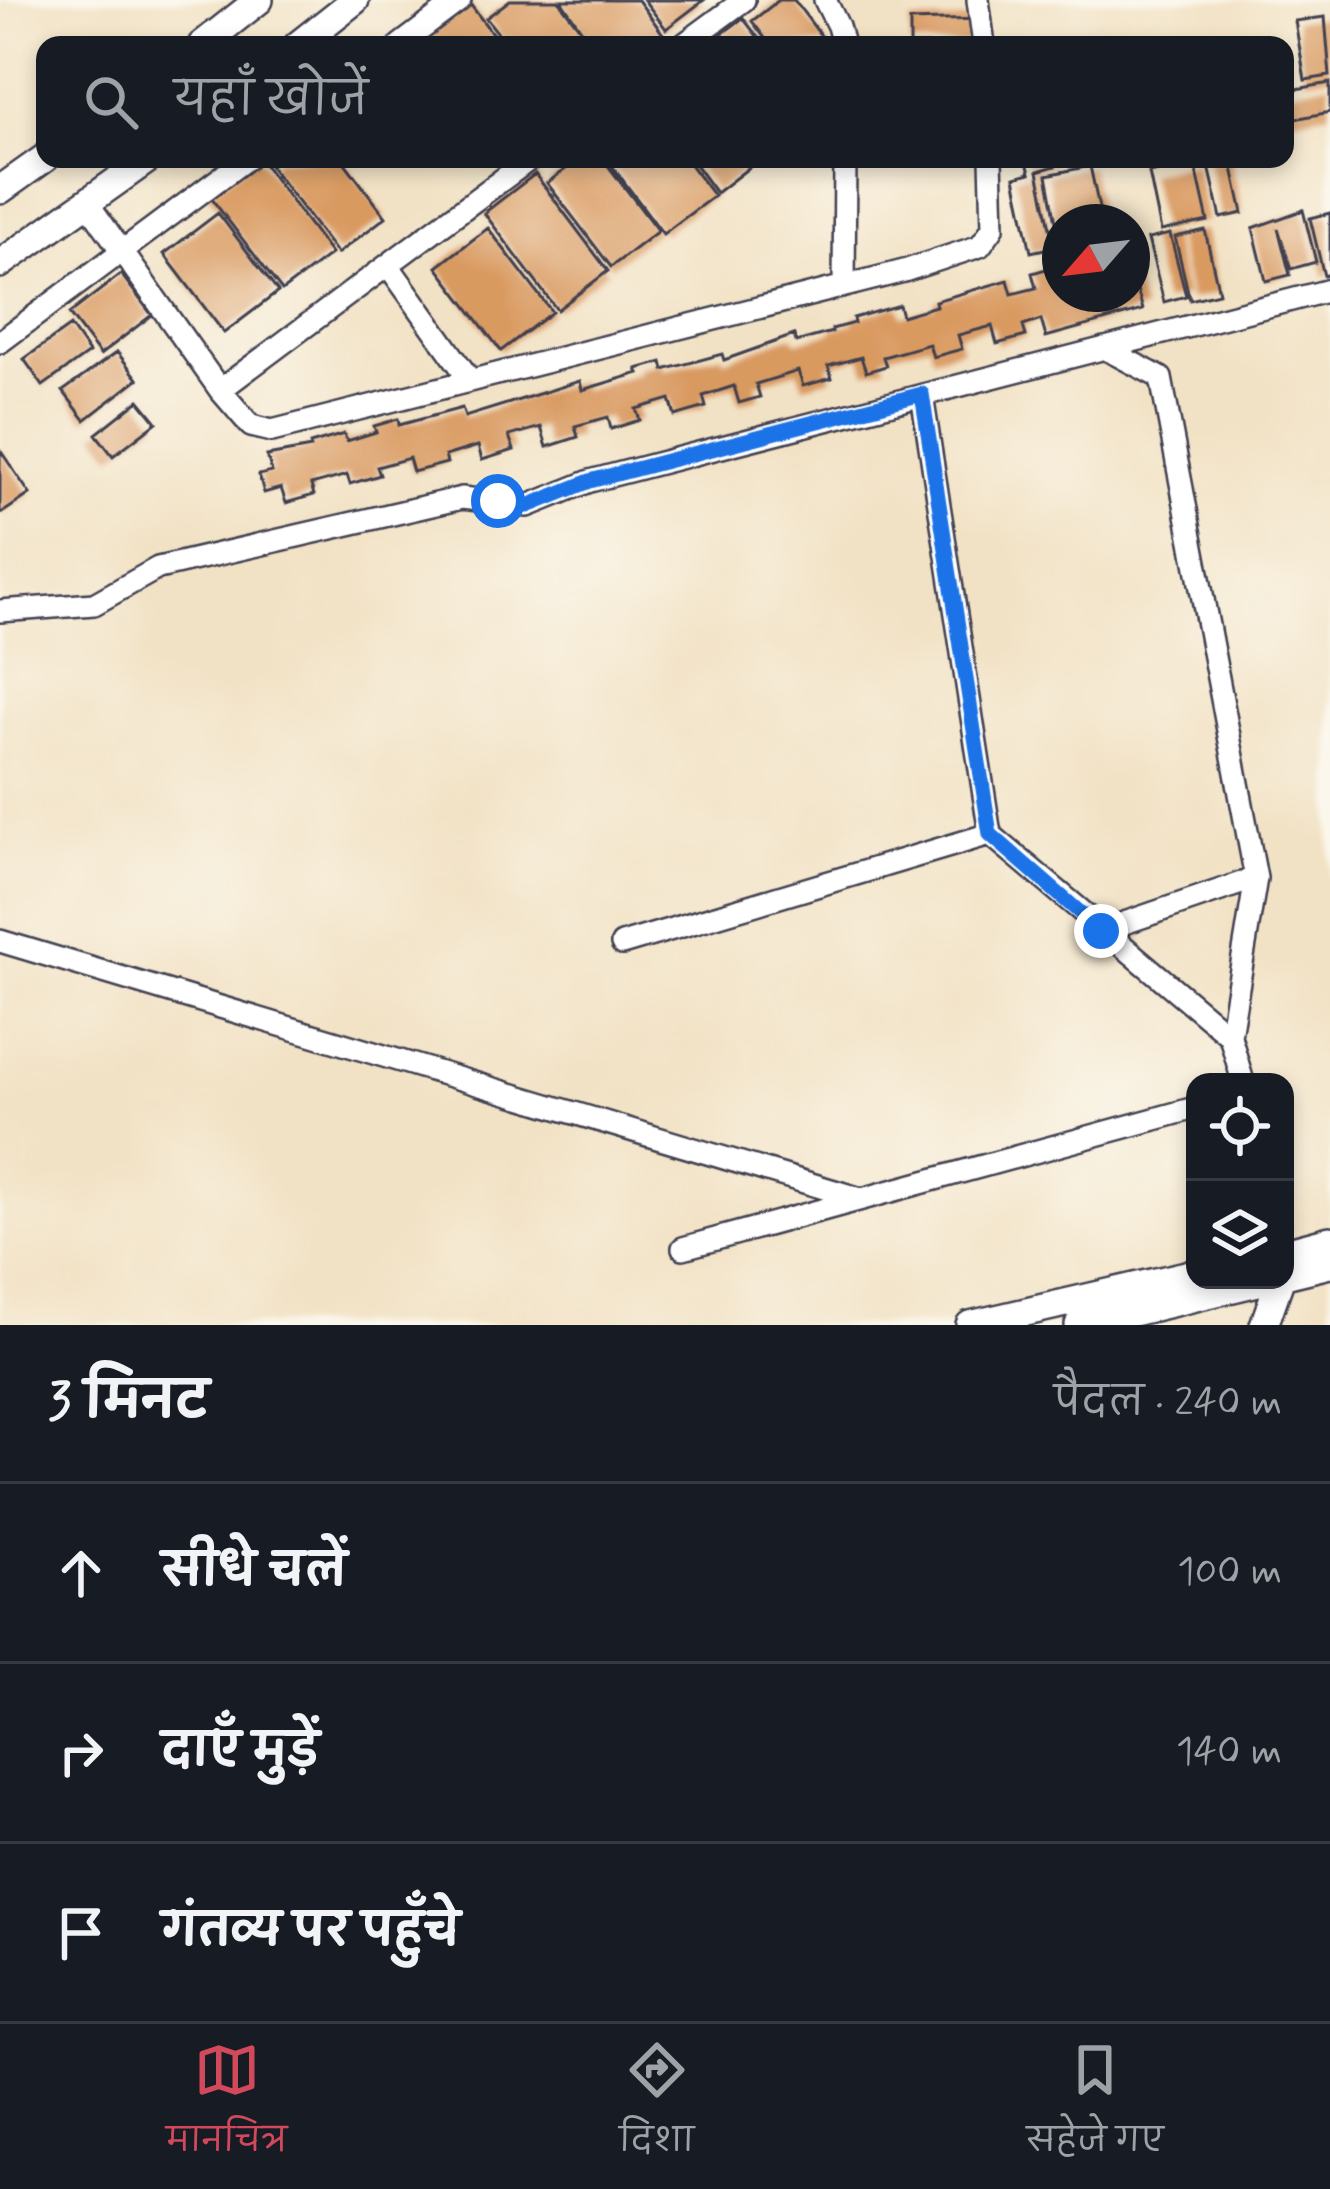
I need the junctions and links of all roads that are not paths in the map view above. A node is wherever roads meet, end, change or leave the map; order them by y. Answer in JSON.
{"nodes":[{"id":1,"x":259,"y":0,"type":"edge"},
{"id":2,"x":355,"y":0,"type":"edge"},
{"id":3,"x":460,"y":0,"type":"edge"},
{"id":4,"x":744,"y":0,"type":"edge"},
{"id":5,"x":825,"y":0,"type":"edge"},
{"id":6,"x":978,"y":0,"type":"edge"},
{"id":7,"x":213,"y":36,"type":"edge"},
{"id":8,"x":309,"y":36,"type":"edge"},
{"id":9,"x":412,"y":36,"type":"edge"},
{"id":10,"x":695,"y":36,"type":"edge"},
{"id":11,"x":840,"y":36,"type":"edge"},
{"id":12,"x":983,"y":36,"type":"edge"},
{"id":13,"x":36,"y":164,"type":"edge"},
{"id":14,"x":135,"y":168,"type":"edge"},
{"id":15,"x":234,"y":168,"type":"edge"},
{"id":16,"x":518,"y":168,"type":"edge"},
{"id":17,"x":845,"y":168,"type":"edge"},
{"id":18,"x":991,"y":168,"type":"edge"},
{"id":19,"x":0,"y":190,"type":"edge"},
{"id":20,"x":87,"y":202,"type":"junction"},
{"id":21,"x":122,"y":251,"type":"junction"},
{"id":22,"x":0,"y":264,"type":"edge"},
{"id":23,"x":388,"y":265,"type":"junction"},
{"id":24,"x":844,"y":286,"type":"junction"},
{"id":25,"x":1330,"y":290,"type":"edge"},
{"id":26,"x":0,"y":342,"type":"edge"},
{"id":27,"x":1104,"y":348,"type":"junction"},
{"id":28,"x":470,"y":380,"type":"junction"},
{"id":29,"x":220,"y":390,"type":"junction"},
{"id":30,"x":922,"y":394,"type":"junction"},
{"id":31,"x":0,"y":611,"type":"edge"},
{"id":32,"x":990,"y":834,"type":"junction"},
{"id":33,"x":1256,"y":878,"type":"junction"},
{"id":34,"x":1101,"y":931,"type":"junction"},
{"id":35,"x":0,"y":941,"type":"edge"},
{"id":36,"x":622,"y":944,"type":"dead end"},
{"id":37,"x":1230,"y":1036,"type":"junction"},
{"id":38,"x":1240,"y":1073,"type":"edge"},
{"id":39,"x":1186,"y":1110,"type":"edge"},
{"id":40,"x":862,"y":1199,"type":"junction"},
{"id":41,"x":1330,"y":1240,"type":"edge"},
{"id":42,"x":683,"y":1248,"type":"dead end"},
{"id":43,"x":1294,"y":1250,"type":"edge"},
{"id":44,"x":1330,"y":1264,"type":"edge"},
{"id":45,"x":1294,"y":1274,"type":"edge"},
{"id":46,"x":1186,"y":1275,"type":"edge"},
{"id":47,"x":1229,"y":1289,"type":"edge"},
{"id":48,"x":1278,"y":1289,"type":"edge"},
{"id":49,"x":970,"y":1325,"type":"edge"},
{"id":50,"x":1079,"y":1325,"type":"edge"},
{"id":51,"x":1264,"y":1325,"type":"edge"}],
"edges":[{"from":1,"to":7,"type":"street"},
{"from":2,"to":8,"type":"street"},
{"from":3,"to":9,"type":"street"},
{"from":4,"to":10,"type":"street"},
{"from":5,"to":11,"type":"street"},
{"from":6,"to":12,"type":"street"},
{"from":13,"to":19,"type":"street"},
{"from":14,"to":20,"type":"street"},
{"from":15,"to":21,"type":"street"},
{"from":16,"to":23,"type":"street"},
{"from":17,"to":24,"type":"street"},
{"from":18,"to":24,"type":"street"},
{"from":20,"to":21,"type":"street"},
{"from":20,"to":22,"type":"street"},
{"from":21,"to":26,"type":"street"},
{"from":21,"to":29,"type":"street"},
{"from":23,"to":28,"type":"street"},
{"from":23,"to":29,"type":"street"},
{"from":24,"to":28,"type":"street"},
{"from":25,"to":27,"type":"street"},
{"from":27,"to":30,"type":"street"},
{"from":27,"to":33,"type":"street"},
{"from":28,"to":29,"type":"street"},
{"from":30,"to":31,"type":"street"},
{"from":30,"to":32,"type":"street"},
{"from":32,"to":34,"type":"street"},
{"from":32,"to":36,"type":"street"},
{"from":33,"to":34,"type":"street"},
{"from":33,"to":37,"type":"street"},
{"from":34,"to":37,"type":"street"},
{"from":35,"to":40,"type":"street"},
{"from":37,"to":38,"type":"street"},
{"from":39,"to":40,"type":"street"},
{"from":40,"to":42,"type":"street"},
{"from":41,"to":43,"type":"street"},
{"from":44,"to":45,"type":"street"},
{"from":46,"to":49,"type":"street"},
{"from":47,"to":50,"type":"street"},
{"from":48,"to":51,"type":"street"}]}
